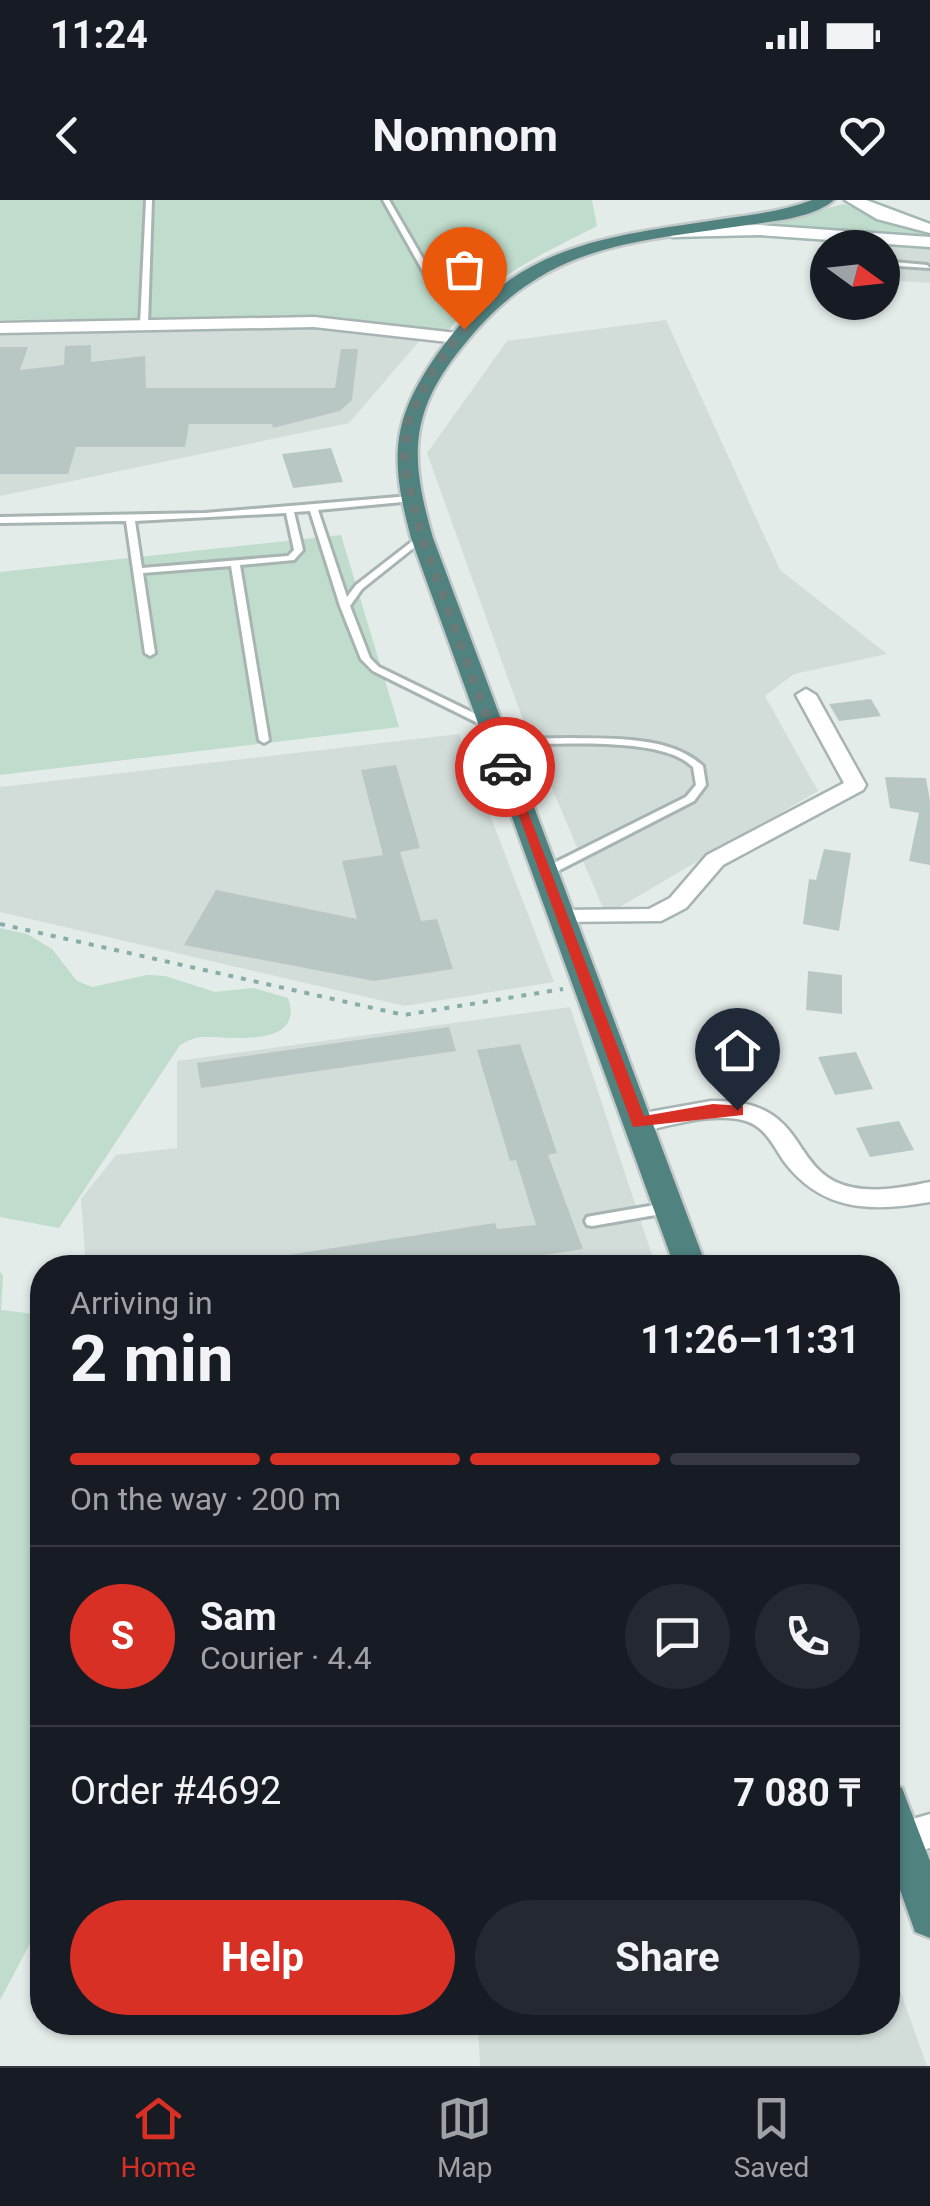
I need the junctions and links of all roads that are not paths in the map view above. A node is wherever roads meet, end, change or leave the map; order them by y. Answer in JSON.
{"nodes":[{"id":1,"x":149,"y":200,"type":"edge"},
{"id":2,"x":386,"y":200,"type":"edge"},
{"id":3,"x":826,"y":200,"type":"edge"},
{"id":4,"x":853,"y":200,"type":"edge"},
{"id":5,"x":930,"y":230,"type":"edge"},
{"id":6,"x":672,"y":232,"type":"junction"},
{"id":7,"x":810,"y":238,"type":"edge"},
{"id":8,"x":900,"y":242,"type":"edge"},
{"id":9,"x":930,"y":242,"type":"edge"},
{"id":10,"x":900,"y":265,"type":"edge"},
{"id":11,"x":927,"y":266,"type":"dead end"},
{"id":12,"x":478,"y":312,"type":"junction"},
{"id":13,"x":144,"y":325,"type":"junction"},
{"id":14,"x":0,"y":328,"type":"edge"},
{"id":15,"x":458,"y":338,"type":"junction"},
{"id":16,"x":410,"y":499,"type":"junction"},
{"id":17,"x":314,"y":510,"type":"junction"},
{"id":18,"x":290,"y":512,"type":"junction"},
{"id":19,"x":0,"y":520,"type":"edge"},
{"id":20,"x":130,"y":520,"type":"junction"},
{"id":21,"x":422,"y":538,"type":"junction"},
{"id":22,"x":234,"y":564,"type":"junction"},
{"id":23,"x":138,"y":571,"type":"junction"},
{"id":24,"x":345,"y":606,"type":"junction"},
{"id":25,"x":150,"y":653,"type":"dead end"},
{"id":26,"x":806,"y":695,"type":"dead end"},
{"id":27,"x":492,"y":734,"type":"junction"},
{"id":28,"x":264,"y":740,"type":"dead end"},
{"id":29,"x":544,"y":873,"type":"junction"},
{"id":30,"x":560,"y":916,"type":"junction"},
{"id":31,"x":638,"y":1123,"type":"junction"},
{"id":32,"x":930,"y":1192,"type":"edge"},
{"id":33,"x":670,"y":1208,"type":"junction"},
{"id":34,"x":592,"y":1221,"type":"dead end"},
{"id":35,"x":687,"y":1255,"type":"edge"},
{"id":36,"x":906,"y":1824,"type":"edge"},
{"id":37,"x":930,"y":1917,"type":"edge"}],
"edges":[{"from":1,"to":13,"type":"lane"},
{"from":2,"to":12,"type":"lane"},
{"from":3,"to":6,"type":"highway"},
{"from":4,"to":5,"type":"main road"},
{"from":6,"to":7,"type":"main road"},
{"from":6,"to":12,"type":"highway"},
{"from":8,"to":9,"type":"main road"},
{"from":10,"to":11,"type":"lane"},
{"from":12,"to":15,"type":"highway"},
{"from":13,"to":14,"type":"street"},
{"from":13,"to":15,"type":"street"},
{"from":15,"to":16,"type":"highway"},
{"from":16,"to":17,"type":"lane"},
{"from":16,"to":21,"type":"highway"},
{"from":17,"to":18,"type":"lane"},
{"from":17,"to":24,"type":"lane"},
{"from":18,"to":20,"type":"lane"},
{"from":18,"to":22,"type":"lane"},
{"from":19,"to":20,"type":"lane"},
{"from":20,"to":23,"type":"lane"},
{"from":21,"to":24,"type":"lane"},
{"from":21,"to":27,"type":"highway"},
{"from":22,"to":23,"type":"lane"},
{"from":22,"to":28,"type":"lane"},
{"from":23,"to":25,"type":"lane"},
{"from":24,"to":27,"type":"lane"},
{"from":26,"to":30,"type":"street"},
{"from":27,"to":29,"type":"highway"},
{"from":27,"to":29,"type":"lane"},
{"from":29,"to":30,"type":"highway"},
{"from":30,"to":31,"type":"highway"},
{"from":31,"to":32,"type":"street"},
{"from":31,"to":33,"type":"highway"},
{"from":33,"to":34,"type":"lane"},
{"from":33,"to":35,"type":"highway"},
{"from":36,"to":37,"type":"highway"}]}
